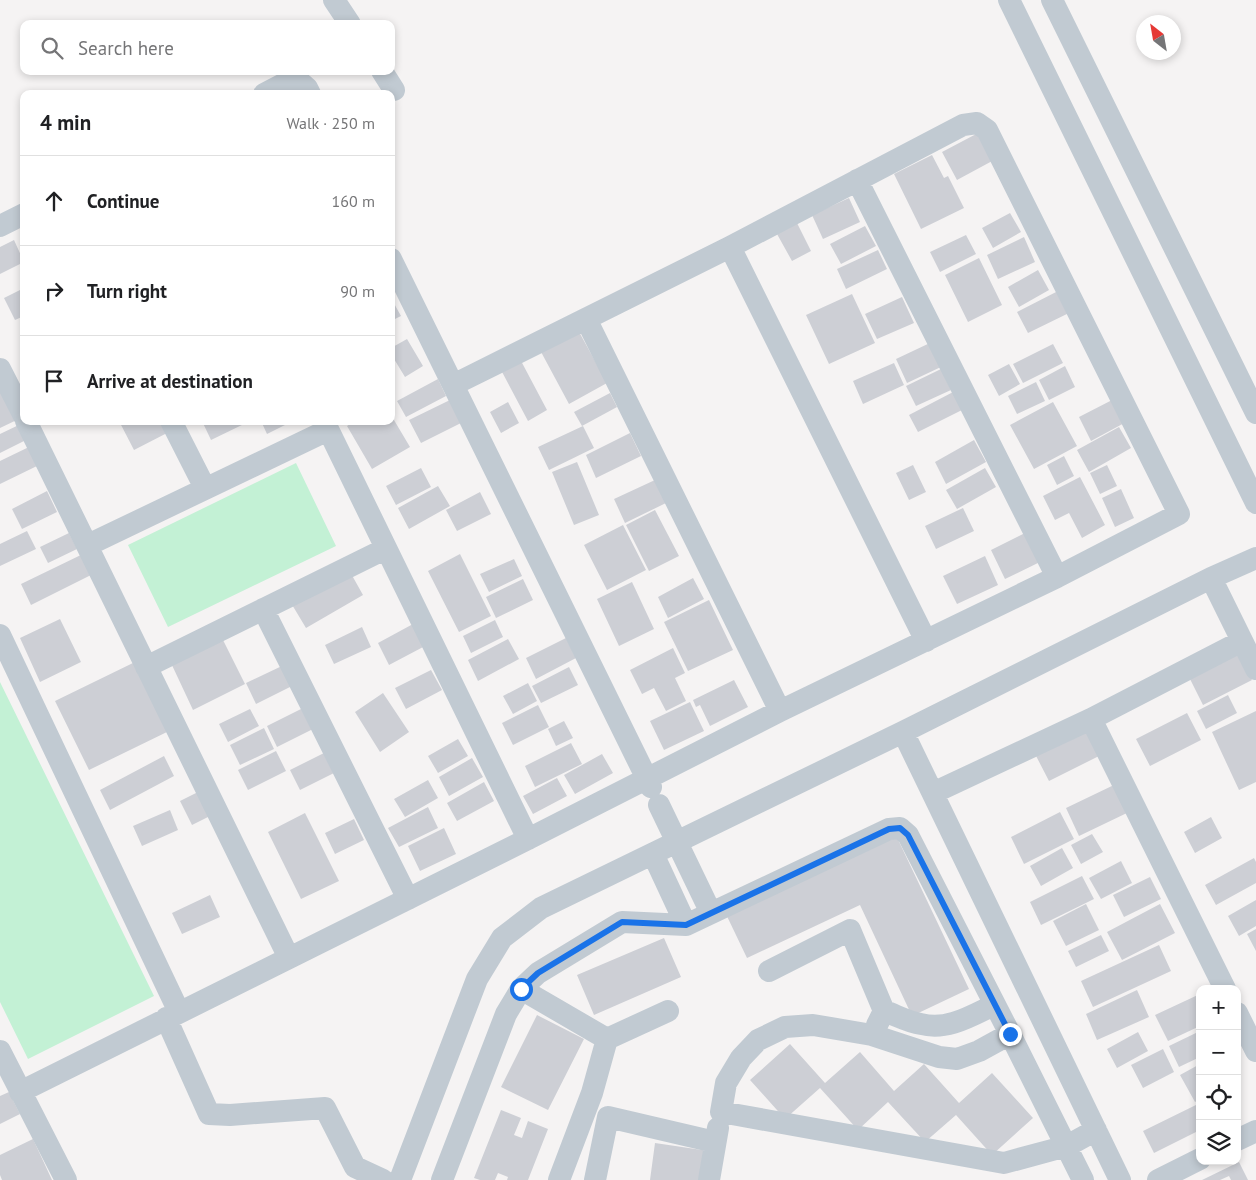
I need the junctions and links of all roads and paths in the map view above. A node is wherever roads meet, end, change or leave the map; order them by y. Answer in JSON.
{"nodes":[{"id":1,"x":334,"y":0,"type":"edge"},
{"id":2,"x":1009,"y":0,"type":"edge"},
{"id":3,"x":1052,"y":0,"type":"edge"},
{"id":4,"x":347,"y":20,"type":"edge"},
{"id":5,"x":385,"y":75,"type":"edge"},
{"id":6,"x":272,"y":90,"type":"edge"},
{"id":7,"x":308,"y":90,"type":"edge"},
{"id":8,"x":394,"y":90,"type":"dead end"},
{"id":9,"x":857,"y":180,"type":"junction"},
{"id":10,"x":20,"y":216,"type":"edge"},
{"id":11,"x":0,"y":226,"type":"edge"},
{"id":12,"x":730,"y":247,"type":"junction"},
{"id":13,"x":395,"y":267,"type":"edge"},
{"id":14,"x":586,"y":319,"type":"junction"},
{"id":15,"x":0,"y":369,"type":"edge"},
{"id":16,"x":453,"y":385,"type":"junction"},
{"id":17,"x":20,"y":408,"type":"edge"},
{"id":18,"x":1256,"y":413,"type":"edge"},
{"id":19,"x":28,"y":425,"type":"edge"},
{"id":20,"x":173,"y":425,"type":"edge"},
{"id":21,"x":326,"y":425,"type":"edge"},
{"id":22,"x":205,"y":488,"type":"junction"},
{"id":23,"x":1256,"y":502,"type":"edge"},
{"id":24,"x":88,"y":545,"type":"junction"},
{"id":25,"x":385,"y":549,"type":"junction"},
{"id":26,"x":1256,"y":558,"type":"edge"},
{"id":27,"x":1057,"y":577,"type":"junction"},
{"id":28,"x":1211,"y":578,"type":"junction"},
{"id":29,"x":263,"y":609,"type":"junction"},
{"id":30,"x":0,"y":635,"type":"edge"},
{"id":31,"x":926,"y":641,"type":"junction"},
{"id":32,"x":1242,"y":641,"type":"junction"},
{"id":33,"x":146,"y":667,"type":"junction"},
{"id":34,"x":1256,"y":669,"type":"edge"},
{"id":35,"x":780,"y":711,"type":"junction"},
{"id":36,"x":1091,"y":719,"type":"junction"},
{"id":37,"x":903,"y":732,"type":"junction"},
{"id":38,"x":652,"y":790,"type":"junction"},
{"id":39,"x":933,"y":793,"type":"junction"},
{"id":40,"x":528,"y":839,"type":"junction"},
{"id":41,"x":678,"y":842,"type":"junction"},
{"id":42,"x":653,"y":854,"type":"junction"},
{"id":43,"x":408,"y":899,"type":"junction"},
{"id":44,"x":711,"y":913,"type":"junction"},
{"id":45,"x":686,"y":925,"type":"junction"},
{"id":46,"x":289,"y":958,"type":"junction"},
{"id":47,"x":768,"y":971,"type":"dead end"},
{"id":48,"x":1223,"y":985,"type":"edge"},
{"id":49,"x":521,"y":989,"type":"junction"},
{"id":50,"x":994,"y":1005,"type":"junction"},
{"id":51,"x":668,"y":1011,"type":"dead end"},
{"id":52,"x":884,"y":1011,"type":"junction"},
{"id":53,"x":172,"y":1015,"type":"junction"},
{"id":54,"x":1241,"y":1021,"type":"edge"},
{"id":55,"x":1010,"y":1034,"type":"junction"},
{"id":56,"x":872,"y":1035,"type":"junction"},
{"id":57,"x":607,"y":1039,"type":"junction"},
{"id":58,"x":0,"y":1051,"type":"edge"},
{"id":59,"x":1256,"y":1051,"type":"edge"},
{"id":60,"x":20,"y":1092,"type":"junction"},
{"id":61,"x":721,"y":1112,"type":"junction"},
{"id":62,"x":1096,"y":1130,"type":"junction"},
{"id":63,"x":1256,"y":1130,"type":"edge"},
{"id":64,"x":1241,"y":1138,"type":"edge"},
{"id":65,"x":715,"y":1142,"type":"junction"},
{"id":66,"x":1067,"y":1146,"type":"junction"},
{"id":67,"x":1106,"y":1152,"type":"junction"},
{"id":68,"x":1196,"y":1161,"type":"edge"},
{"id":69,"x":1074,"y":1175,"type":"edge"},
{"id":70,"x":66,"y":1180,"type":"edge"},
{"id":71,"x":383,"y":1180,"type":"edge"},
{"id":72,"x":400,"y":1180,"type":"edge"},
{"id":73,"x":442,"y":1180,"type":"edge"},
{"id":74,"x":559,"y":1180,"type":"edge"},
{"id":75,"x":594,"y":1180,"type":"edge"},
{"id":76,"x":708,"y":1180,"type":"edge"},
{"id":77,"x":1120,"y":1180,"type":"edge"},
{"id":78,"x":1158,"y":1180,"type":"edge"}],
"edges":[{"from":1,"to":4,"type":"street"},
{"from":2,"to":23,"type":"street"},
{"from":3,"to":18,"type":"street"},
{"from":5,"to":8,"type":"street"},
{"from":6,"to":7,"type":"street"},
{"from":9,"to":12,"type":"street"},
{"from":9,"to":27,"type":"street"},
{"from":9,"to":27,"type":"street"},
{"from":10,"to":11,"type":"street"},
{"from":12,"to":14,"type":"street"},
{"from":12,"to":31,"type":"street"},
{"from":13,"to":16,"type":"street"},
{"from":14,"to":16,"type":"street"},
{"from":14,"to":35,"type":"street"},
{"from":15,"to":17,"type":"street"},
{"from":16,"to":38,"type":"street"},
{"from":19,"to":24,"type":"street"},
{"from":20,"to":22,"type":"street"},
{"from":21,"to":22,"type":"street"},
{"from":21,"to":25,"type":"street"},
{"from":22,"to":24,"type":"street"},
{"from":24,"to":33,"type":"street"},
{"from":25,"to":29,"type":"street"},
{"from":25,"to":40,"type":"street"},
{"from":26,"to":28,"type":"street"},
{"from":27,"to":31,"type":"street"},
{"from":28,"to":32,"type":"street"},
{"from":28,"to":37,"type":"street"},
{"from":29,"to":33,"type":"street"},
{"from":29,"to":43,"type":"street"},
{"from":30,"to":53,"type":"street"},
{"from":31,"to":35,"type":"street"},
{"from":32,"to":34,"type":"street"},
{"from":32,"to":36,"type":"street"},
{"from":33,"to":46,"type":"street"},
{"from":35,"to":38,"type":"street"},
{"from":36,"to":39,"type":"street"},
{"from":36,"to":48,"type":"street"},
{"from":37,"to":39,"type":"street"},
{"from":37,"to":41,"type":"street"},
{"from":38,"to":40,"type":"street"},
{"from":38,"to":41,"type":"street"},
{"from":39,"to":62,"type":"street"},
{"from":40,"to":43,"type":"street"},
{"from":41,"to":42,"type":"street"},
{"from":41,"to":44,"type":"street"},
{"from":42,"to":45,"type":"street"},
{"from":42,"to":72,"type":"street"},
{"from":43,"to":46,"type":"street"},
{"from":44,"to":45,"type":"street"},
{"from":44,"to":50,"type":"street"},
{"from":45,"to":49,"type":"street"},
{"from":46,"to":53,"type":"street"},
{"from":47,"to":52,"type":"street"},
{"from":49,"to":57,"type":"street"},
{"from":49,"to":73,"type":"street"},
{"from":50,"to":52,"type":"street"},
{"from":50,"to":55,"type":"street"},
{"from":51,"to":57,"type":"street"},
{"from":52,"to":56,"type":"street"},
{"from":53,"to":60,"type":"street"},
{"from":53,"to":71,"type":"street"},
{"from":54,"to":59,"type":"street"},
{"from":55,"to":56,"type":"street"},
{"from":55,"to":66,"type":"street"},
{"from":56,"to":61,"type":"street"},
{"from":57,"to":74,"type":"street"},
{"from":58,"to":60,"type":"street"},
{"from":60,"to":70,"type":"street"},
{"from":61,"to":65,"type":"street"},
{"from":61,"to":66,"type":"street"},
{"from":62,"to":66,"type":"street"},
{"from":62,"to":67,"type":"street"},
{"from":63,"to":64,"type":"street"},
{"from":65,"to":75,"type":"street"},
{"from":65,"to":76,"type":"street"},
{"from":66,"to":69,"type":"street"},
{"from":67,"to":69,"type":"street"},
{"from":67,"to":77,"type":"street"},
{"from":68,"to":78,"type":"street"}]}
